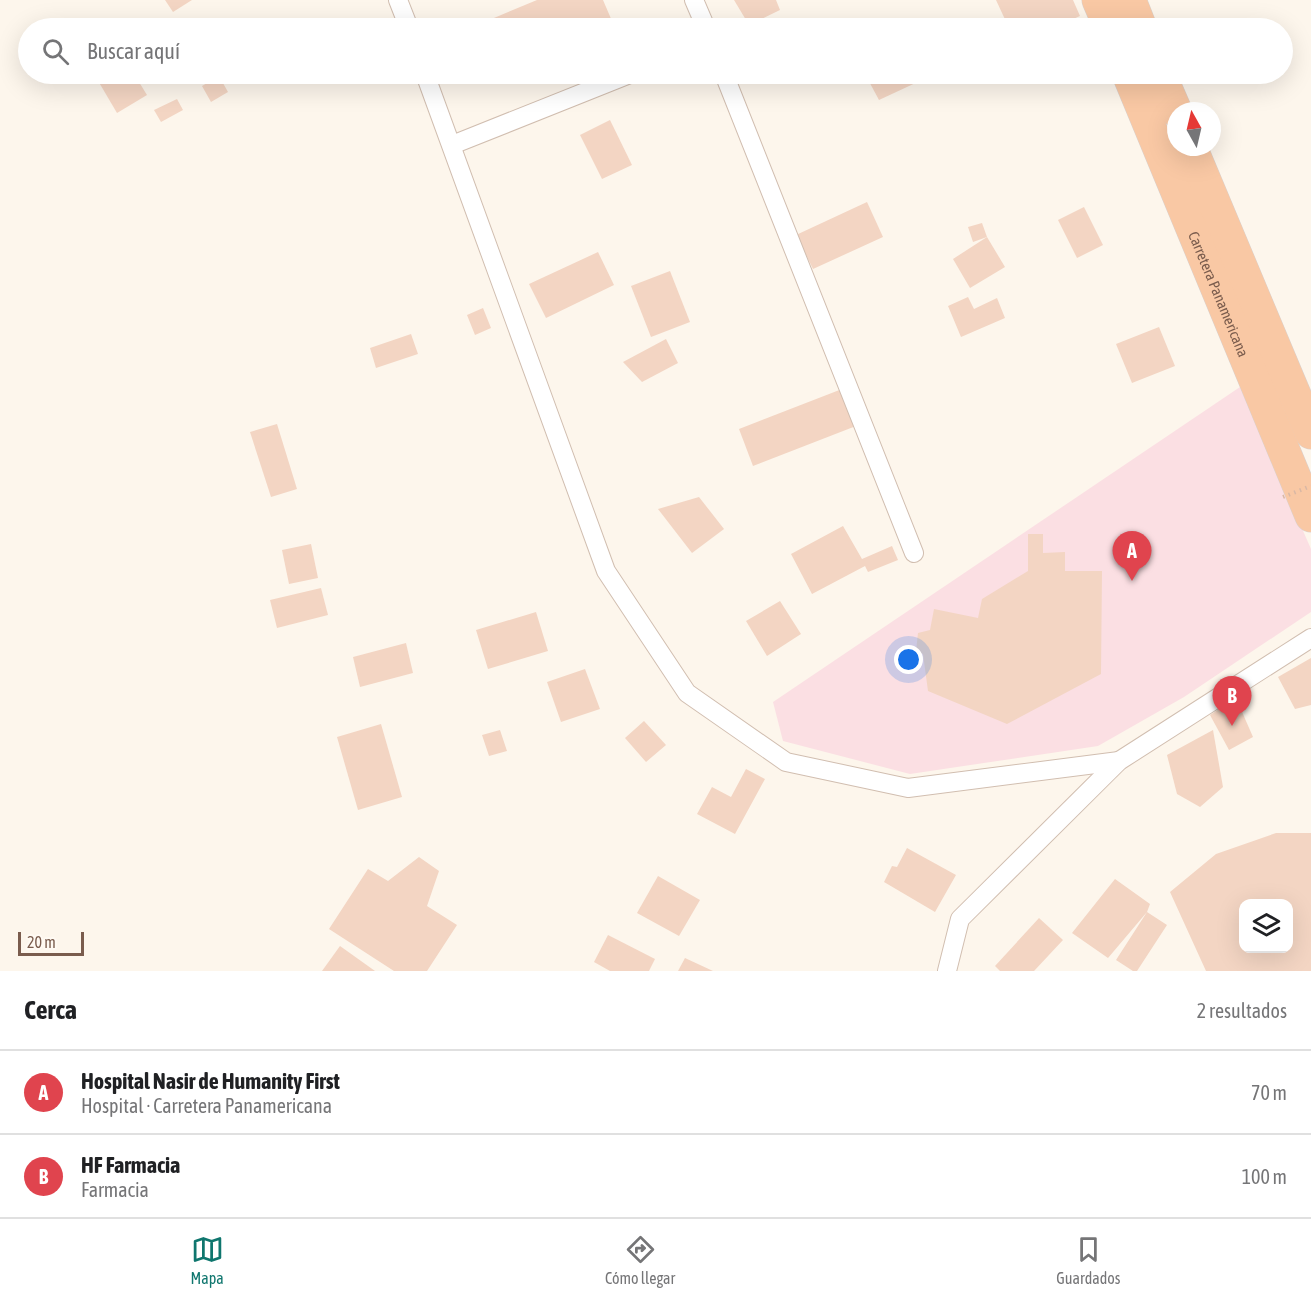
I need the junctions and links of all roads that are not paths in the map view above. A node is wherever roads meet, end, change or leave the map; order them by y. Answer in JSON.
{"nodes":[{"id":1,"x":398,"y":0,"type":"edge"},
{"id":2,"x":694,"y":0,"type":"edge"},
{"id":3,"x":1098,"y":0,"type":"edge"},
{"id":4,"x":1130,"y":0,"type":"edge"},
{"id":5,"x":405,"y":18,"type":"edge"},
{"id":6,"x":702,"y":18,"type":"edge"},
{"id":7,"x":1106,"y":18,"type":"edge"},
{"id":8,"x":1138,"y":18,"type":"edge"},
{"id":9,"x":429,"y":84,"type":"edge"},
{"id":10,"x":605,"y":84,"type":"edge"},
{"id":11,"x":728,"y":84,"type":"edge"},
{"id":12,"x":1132,"y":84,"type":"edge"},
{"id":13,"x":1164,"y":84,"type":"edge"},
{"id":14,"x":1172,"y":102,"type":"edge"},
{"id":15,"x":452,"y":145,"type":"junction"},
{"id":16,"x":1195,"y":156,"type":"edge"},
{"id":17,"x":1311,"y":433,"type":"edge"},
{"id":18,"x":1311,"y":516,"type":"edge"},
{"id":19,"x":914,"y":553,"type":"dead end"},
{"id":20,"x":1311,"y":638,"type":"edge"},
{"id":21,"x":1119,"y":761,"type":"junction"},
{"id":22,"x":947,"y":971,"type":"edge"}],
"edges":[{"from":1,"to":5,"type":"street"},
{"from":2,"to":6,"type":"street"},
{"from":3,"to":7,"type":"highway"},
{"from":4,"to":8,"type":"highway"},
{"from":9,"to":15,"type":"street"},
{"from":10,"to":15,"type":"street"},
{"from":11,"to":19,"type":"street"},
{"from":12,"to":18,"type":"highway","name":"Carretera Panamericana"},
{"from":13,"to":14,"type":"highway"},
{"from":15,"to":21,"type":"street"},
{"from":16,"to":17,"type":"highway","name":"Carretera Panamericana"},
{"from":20,"to":21,"type":"street"},
{"from":21,"to":22,"type":"street"}]}
